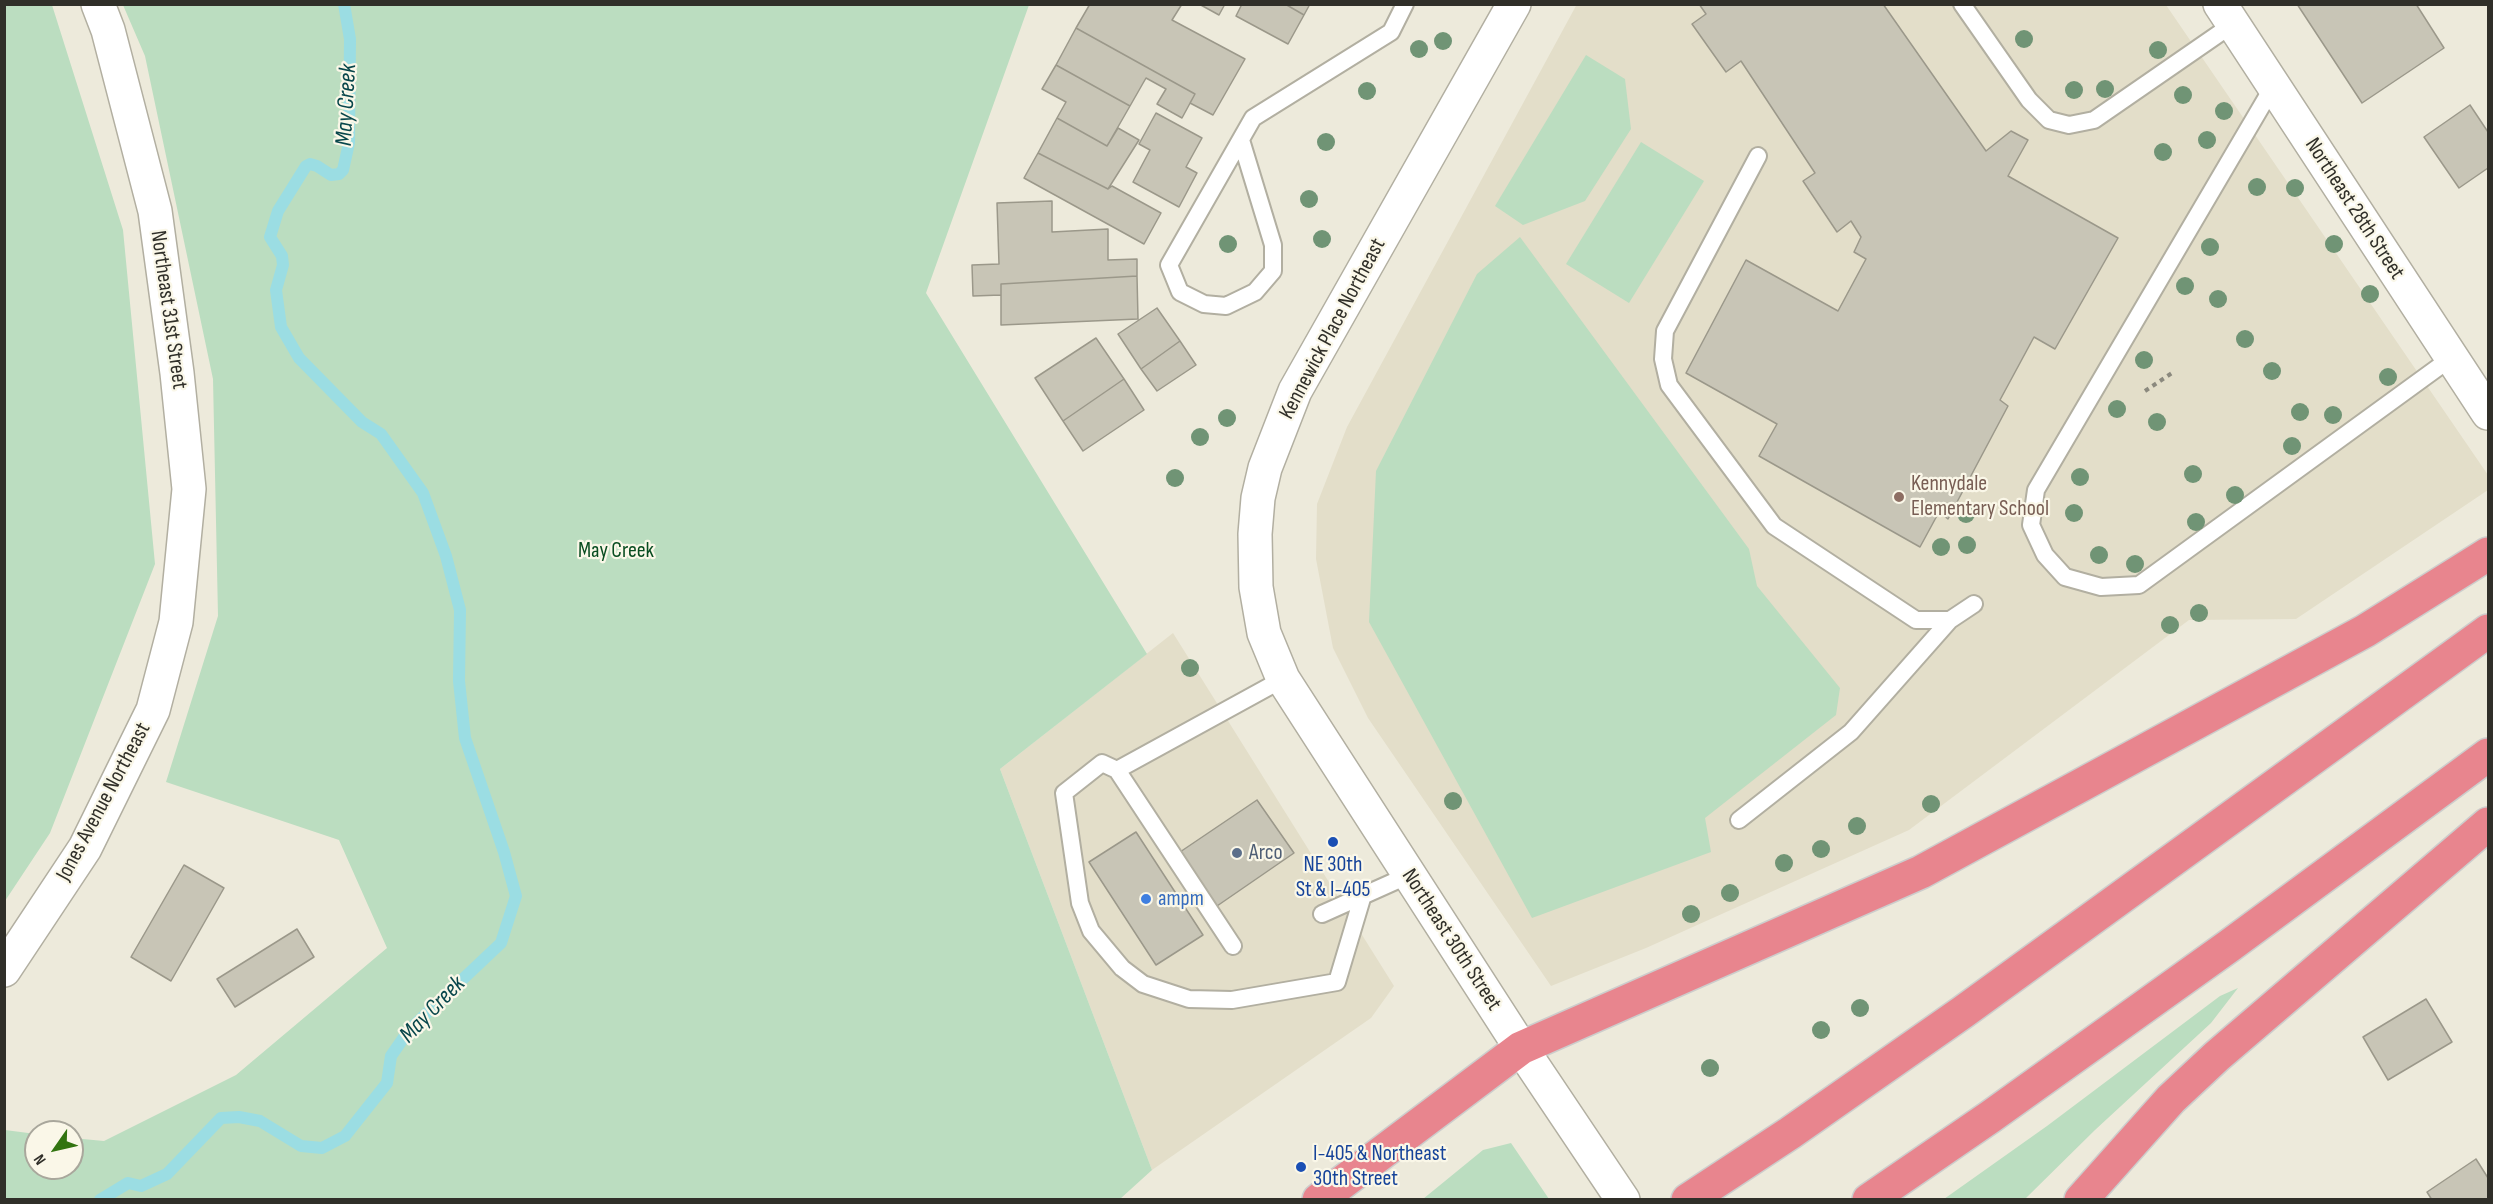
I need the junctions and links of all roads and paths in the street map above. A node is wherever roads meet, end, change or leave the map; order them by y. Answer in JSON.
{"nodes":[{"id":1,"x":98,"y":4,"type":"edge"},
{"id":2,"x":1405,"y":4,"type":"edge"},
{"id":3,"x":1514,"y":4,"type":"edge"},
{"id":4,"x":1962,"y":4,"type":"edge"},
{"id":5,"x":2227,"y":14,"type":"edge"},
{"id":6,"x":2274,"y":85,"type":"junction"},
{"id":7,"x":1241,"y":140,"type":"junction"},
{"id":8,"x":1758,"y":156,"type":"dead end"},
{"id":9,"x":2451,"y":358,"type":"junction"},
{"id":10,"x":2172,"y":373,"type":"dead end"},
{"id":11,"x":2145,"y":391,"type":"dead end"},
{"id":12,"x":2488,"y":413,"type":"edge"},
{"id":13,"x":2488,"y":554,"type":"edge"},
{"id":14,"x":1974,"y":604,"type":"dead end"},
{"id":15,"x":1950,"y":620,"type":"junction"},
{"id":16,"x":176,"y":622,"type":"joint"},
{"id":17,"x":2488,"y":631,"type":"edge"},
{"id":18,"x":1282,"y":679,"type":"junction"},
{"id":19,"x":2488,"y":755,"type":"edge"},
{"id":20,"x":1117,"y":770,"type":"junction"},
{"id":21,"x":1739,"y":820,"type":"dead end"},
{"id":22,"x":2488,"y":824,"type":"edge"},
{"id":23,"x":1409,"y":875,"type":"junction"},
{"id":24,"x":1363,"y":895,"type":"junction"},
{"id":25,"x":1322,"y":914,"type":"dead end"},
{"id":26,"x":1233,"y":946,"type":"dead end"},
{"id":27,"x":4,"y":970,"type":"edge"},
{"id":28,"x":1521,"y":1048,"type":"junction"},
{"id":29,"x":1319,"y":1200,"type":"edge"},
{"id":30,"x":1623,"y":1200,"type":"edge"},
{"id":31,"x":1688,"y":1200,"type":"edge"},
{"id":32,"x":1869,"y":1200,"type":"edge"},
{"id":33,"x":2081,"y":1200,"type":"edge"}],
"edges":[{"from":1,"to":16,"type":"street","name":"Northeast 31st Street"},
{"from":2,"to":7,"type":"lane"},
{"from":3,"to":18,"type":"street","name":"Kennewick Place Northeast"},
{"from":4,"to":5,"type":"lane"},
{"from":5,"to":6,"type":"street","name":"Northeast 28th Street"},
{"from":6,"to":9,"type":"street","name":"Northeast 28th Street"},
{"from":6,"to":9,"type":"lane"},
{"from":7,"to":7,"type":"lane"},
{"from":8,"to":15,"type":"lane"},
{"from":9,"to":12,"type":"street","name":"Northeast 28th Street"},
{"from":10,"to":11,"type":"path"},
{"from":13,"to":28,"type":"highway"},
{"from":14,"to":15,"type":"lane"},
{"from":15,"to":21,"type":"lane"},
{"from":16,"to":27,"type":"street","name":"Jones Avenue Northeast"},
{"from":17,"to":31,"type":"highway"},
{"from":18,"to":20,"type":"lane"},
{"from":18,"to":23,"type":"street","name":"Northeast 30th Street"},
{"from":19,"to":32,"type":"highway"},
{"from":20,"to":24,"type":"lane"},
{"from":20,"to":26,"type":"lane"},
{"from":22,"to":33,"type":"highway"},
{"from":23,"to":24,"type":"lane"},
{"from":23,"to":28,"type":"street","name":"Northeast 30th Street"},
{"from":24,"to":25,"type":"lane"},
{"from":28,"to":29,"type":"highway"},
{"from":28,"to":30,"type":"street","name":"Northeast 30th Street"}]}
